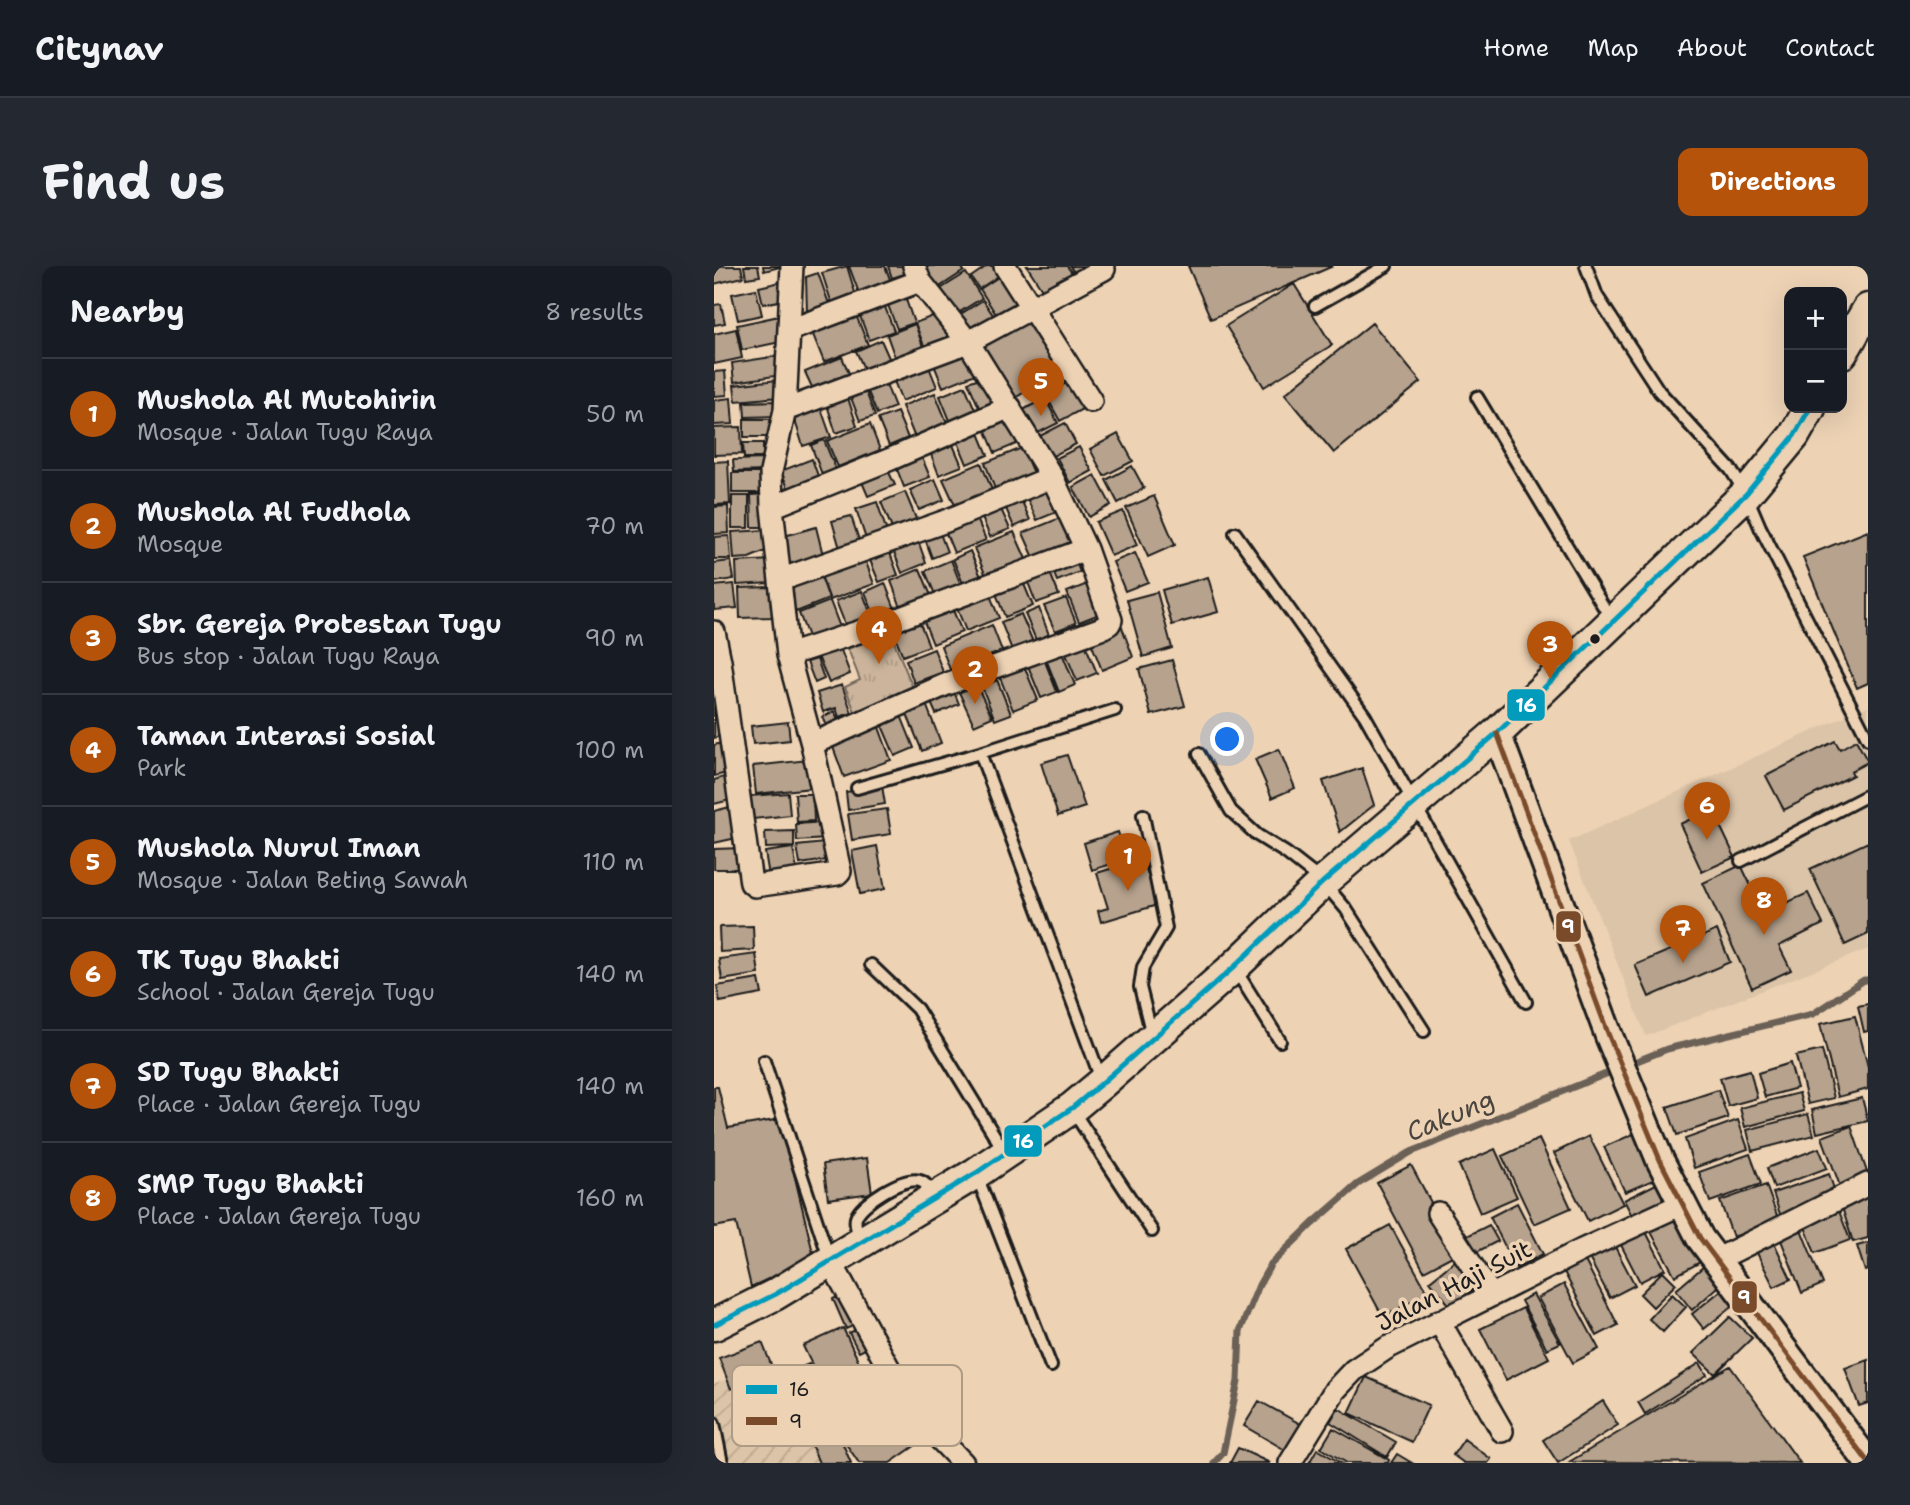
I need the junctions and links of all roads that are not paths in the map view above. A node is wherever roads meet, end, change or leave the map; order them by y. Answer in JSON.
{"nodes":[{"id":1,"x":792,"y":266,"type":"edge"},
{"id":2,"x":1005,"y":266,"type":"edge"},
{"id":3,"x":1386,"y":266,"type":"edge"},
{"id":4,"x":1586,"y":266,"type":"edge"},
{"id":5,"x":1104,"y":269,"type":"dead end"},
{"id":6,"x":917,"y":273,"type":"edge"},
{"id":7,"x":1315,"y":306,"type":"dead end"},
{"id":8,"x":1031,"y":308,"type":"junction"},
{"id":9,"x":1868,"y":309,"type":"edge"},
{"id":10,"x":790,"y":330,"type":"junction"},
{"id":11,"x":968,"y":342,"type":"junction"},
{"id":12,"x":1844,"y":350,"type":"edge"},
{"id":13,"x":1477,"y":397,"type":"dead end"},
{"id":14,"x":1091,"y":401,"type":"dead end"},
{"id":15,"x":1010,"y":407,"type":"junction"},
{"id":16,"x":785,"y":410,"type":"junction"},
{"id":17,"x":1807,"y":413,"type":"edge"},
{"id":18,"x":1052,"y":477,"type":"junction"},
{"id":19,"x":1746,"y":494,"type":"junction"},
{"id":20,"x":772,"y":506,"type":"junction"},
{"id":21,"x":1235,"y":533,"type":"dead end"},
{"id":22,"x":1086,"y":549,"type":"junction"},
{"id":23,"x":780,"y":580,"type":"junction"},
{"id":24,"x":1612,"y":621,"type":"junction"},
{"id":25,"x":714,"y":632,"type":"edge"},
{"id":26,"x":788,"y":655,"type":"junction"},
{"id":27,"x":1115,"y":710,"type":"dead end"},
{"id":28,"x":1497,"y":733,"type":"junction"},
{"id":29,"x":1868,"y":739,"type":"edge"},
{"id":30,"x":812,"y":744,"type":"junction"},
{"id":31,"x":980,"y":754,"type":"junction"},
{"id":32,"x":1199,"y":754,"type":"dead end"},
{"id":33,"x":858,"y":788,"type":"dead end"},
{"id":34,"x":1868,"y":795,"type":"edge"},
{"id":35,"x":1416,"y":804,"type":"junction"},
{"id":36,"x":1143,"y":815,"type":"dead end"},
{"id":37,"x":1741,"y":861,"type":"dead end"},
{"id":38,"x":1324,"y":882,"type":"junction"},
{"id":39,"x":871,"y":965,"type":"dead end"},
{"id":40,"x":1234,"y":967,"type":"junction"},
{"id":41,"x":1527,"y":1002,"type":"dead end"},
{"id":42,"x":1424,"y":1031,"type":"dead end"},
{"id":43,"x":1153,"y":1038,"type":"junction"},
{"id":44,"x":1280,"y":1041,"type":"dead end"},
{"id":45,"x":764,"y":1061,"type":"dead end"},
{"id":46,"x":1102,"y":1083,"type":"junction"},
{"id":47,"x":1072,"y":1108,"type":"junction"},
{"id":48,"x":1006,"y":1153,"type":"junction"},
{"id":49,"x":976,"y":1173,"type":"junction"},
{"id":50,"x":1868,"y":1184,"type":"edge"},
{"id":51,"x":1682,"y":1204,"type":"junction"},
{"id":52,"x":1438,"y":1213,"type":"dead end"},
{"id":53,"x":1152,"y":1231,"type":"dead end"},
{"id":54,"x":1716,"y":1260,"type":"junction"},
{"id":55,"x":831,"y":1262,"type":"junction"},
{"id":56,"x":1491,"y":1295,"type":"junction"},
{"id":57,"x":1439,"y":1321,"type":"junction"},
{"id":58,"x":714,"y":1325,"type":"edge"},
{"id":59,"x":887,"y":1365,"type":"edge"},
{"id":60,"x":1051,"y":1366,"type":"dead end"},
{"id":61,"x":714,"y":1423,"type":"edge"},
{"id":62,"x":1502,"y":1431,"type":"dead end"},
{"id":63,"x":947,"y":1446,"type":"edge"},
{"id":64,"x":1868,"y":1462,"type":"edge"},
{"id":65,"x":722,"y":1463,"type":"edge"},
{"id":66,"x":963,"y":1463,"type":"edge"},
{"id":67,"x":1291,"y":1463,"type":"edge"}],
"edges":[{"from":1,"to":10,"type":"street"},
{"from":2,"to":8,"type":"street"},
{"from":3,"to":7,"type":"lane"},
{"from":4,"to":19,"type":"lane"},
{"from":5,"to":8,"type":"street"},
{"from":6,"to":10,"type":"street"},
{"from":6,"to":11,"type":"street"},
{"from":8,"to":11,"type":"street"},
{"from":8,"to":14,"type":"street"},
{"from":9,"to":12,"type":"main road"},
{"from":10,"to":16,"type":"street"},
{"from":11,"to":15,"type":"street"},
{"from":11,"to":16,"type":"street"},
{"from":13,"to":24,"type":"lane"},
{"from":15,"to":18,"type":"street"},
{"from":15,"to":20,"type":"street"},
{"from":16,"to":20,"type":"street"},
{"from":17,"to":19,"type":"main road"},
{"from":18,"to":22,"type":"street"},
{"from":18,"to":23,"type":"street"},
{"from":19,"to":24,"type":"main road"},
{"from":19,"to":29,"type":"lane"},
{"from":20,"to":23,"type":"street"},
{"from":21,"to":35,"type":"lane"},
{"from":22,"to":26,"type":"street"},
{"from":22,"to":30,"type":"street"},
{"from":23,"to":26,"type":"street"},
{"from":24,"to":28,"type":"main road"},
{"from":25,"to":30,"type":"street"},
{"from":26,"to":30,"type":"street"},
{"from":27,"to":31,"type":"lane"},
{"from":28,"to":35,"type":"main road"},
{"from":28,"to":51,"type":"street"},
{"from":31,"to":33,"type":"lane"},
{"from":31,"to":46,"type":"lane"},
{"from":32,"to":38,"type":"lane"},
{"from":34,"to":37,"type":"lane"},
{"from":35,"to":38,"type":"main road"},
{"from":35,"to":41,"type":"lane"},
{"from":36,"to":43,"type":"lane"},
{"from":38,"to":40,"type":"main road"},
{"from":38,"to":42,"type":"lane"},
{"from":39,"to":48,"type":"lane"},
{"from":40,"to":43,"type":"main road"},
{"from":40,"to":44,"type":"lane"},
{"from":43,"to":46,"type":"main road"},
{"from":45,"to":55,"type":"lane"},
{"from":46,"to":47,"type":"main road"},
{"from":47,"to":48,"type":"main road"},
{"from":47,"to":53,"type":"lane"},
{"from":48,"to":49,"type":"main road"},
{"from":49,"to":55,"type":"main road"},
{"from":49,"to":60,"type":"lane"},
{"from":50,"to":54,"type":"street"},
{"from":51,"to":54,"type":"street"},
{"from":51,"to":56,"type":"street","name":"Jalan Haji Suit"},
{"from":52,"to":56,"type":"street"},
{"from":54,"to":64,"type":"street"},
{"from":55,"to":58,"type":"main road"},
{"from":55,"to":59,"type":"street"},
{"from":56,"to":57,"type":"street","name":"Jalan Haji Suit"},
{"from":57,"to":62,"type":"street"},
{"from":57,"to":67,"type":"street","name":"Jalan Haji Suit"},
{"from":61,"to":65,"type":"lane"},
{"from":63,"to":66,"type":"street"}]}
